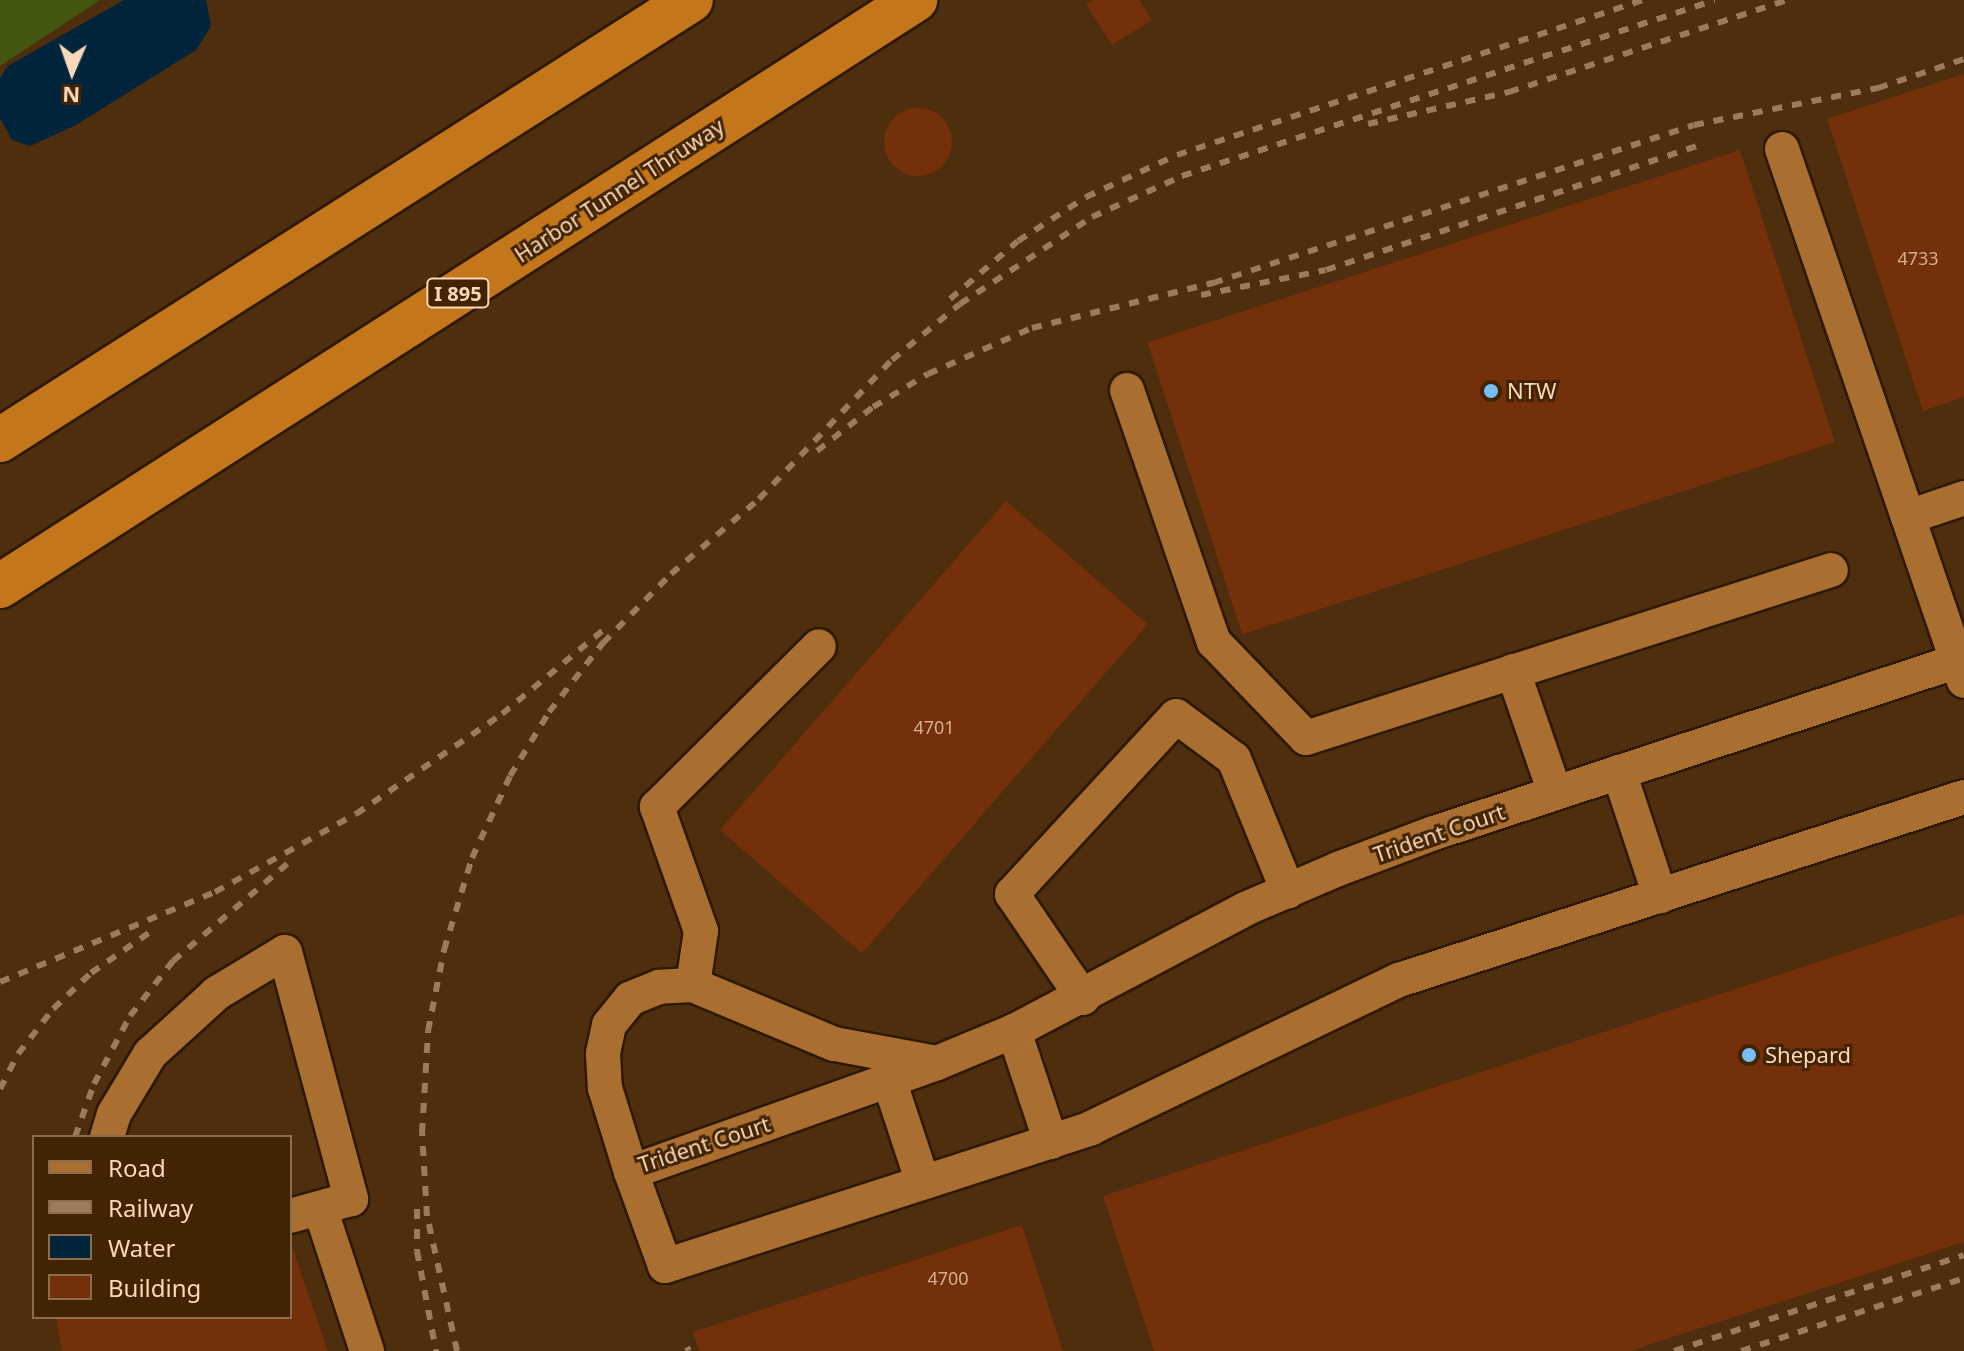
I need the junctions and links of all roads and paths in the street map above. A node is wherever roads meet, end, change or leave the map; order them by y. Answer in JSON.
{"nodes":[{"id":1,"x":691,"y":0,"type":"edge"},
{"id":2,"x":915,"y":0,"type":"edge"},
{"id":3,"x":1782,"y":149,"type":"dead end"},
{"id":4,"x":1127,"y":390,"type":"dead end"},
{"id":5,"x":0,"y":440,"type":"edge"},
{"id":6,"x":1964,"y":498,"type":"edge"},
{"id":7,"x":1908,"y":517,"type":"junction"},
{"id":8,"x":1831,"y":570,"type":"dead end"},
{"id":9,"x":0,"y":586,"type":"edge"},
{"id":10,"x":819,"y":646,"type":"dead end"},
{"id":11,"x":1962,"y":667,"type":"edge"},
{"id":12,"x":1513,"y":671,"type":"junction"},
{"id":13,"x":1619,"y":772,"type":"junction"},
{"id":14,"x":1555,"y":793,"type":"junction"},
{"id":15,"x":1964,"y":797,"type":"edge"},
{"id":16,"x":1288,"y":891,"type":"junction"},
{"id":17,"x":1660,"y":896,"type":"junction"},
{"id":18,"x":693,"y":985,"type":"junction"},
{"id":19,"x":1083,"y":998,"type":"junction"},
{"id":20,"x":1014,"y":1031,"type":"junction"},
{"id":21,"x":937,"y":1063,"type":"junction"},
{"id":22,"x":889,"y":1080,"type":"junction"},
{"id":23,"x":108,"y":1135,"type":"edge"},
{"id":24,"x":1051,"y":1142,"type":"junction"},
{"id":25,"x":631,"y":1172,"type":"junction"},
{"id":26,"x":923,"y":1183,"type":"junction"},
{"id":27,"x":305,"y":1212,"type":"edge"},
{"id":28,"x":367,"y":1351,"type":"edge"}],
"edges":[{"from":1,"to":5,"type":"highway"},
{"from":2,"to":9,"type":"highway","name":"Harbor Tunnel Thruway","number":"I 895"},
{"from":3,"to":7,"type":"street"},
{"from":4,"to":12,"type":"street"},
{"from":6,"to":7,"type":"street"},
{"from":7,"to":11,"type":"street"},
{"from":8,"to":12,"type":"street"},
{"from":10,"to":18,"type":"street"},
{"from":11,"to":13,"type":"street","name":"Trident Court"},
{"from":12,"to":14,"type":"street"},
{"from":13,"to":14,"type":"street","name":"Trident Court"},
{"from":13,"to":17,"type":"street"},
{"from":14,"to":16,"type":"street","name":"Trident Court"},
{"from":15,"to":17,"type":"street"},
{"from":16,"to":19,"type":"street","name":"Trident Court"},
{"from":16,"to":19,"type":"street"},
{"from":17,"to":24,"type":"street"},
{"from":18,"to":21,"type":"street","name":"Trident Court"},
{"from":18,"to":25,"type":"street","name":"Trident Court"},
{"from":19,"to":20,"type":"street","name":"Trident Court"},
{"from":20,"to":21,"type":"street","name":"Trident Court"},
{"from":20,"to":24,"type":"street"},
{"from":21,"to":22,"type":"street","name":"Trident Court"},
{"from":22,"to":25,"type":"street","name":"Trident Court"},
{"from":22,"to":26,"type":"street"},
{"from":23,"to":27,"type":"street"},
{"from":24,"to":26,"type":"street"},
{"from":25,"to":26,"type":"street"},
{"from":27,"to":28,"type":"street"}]}
